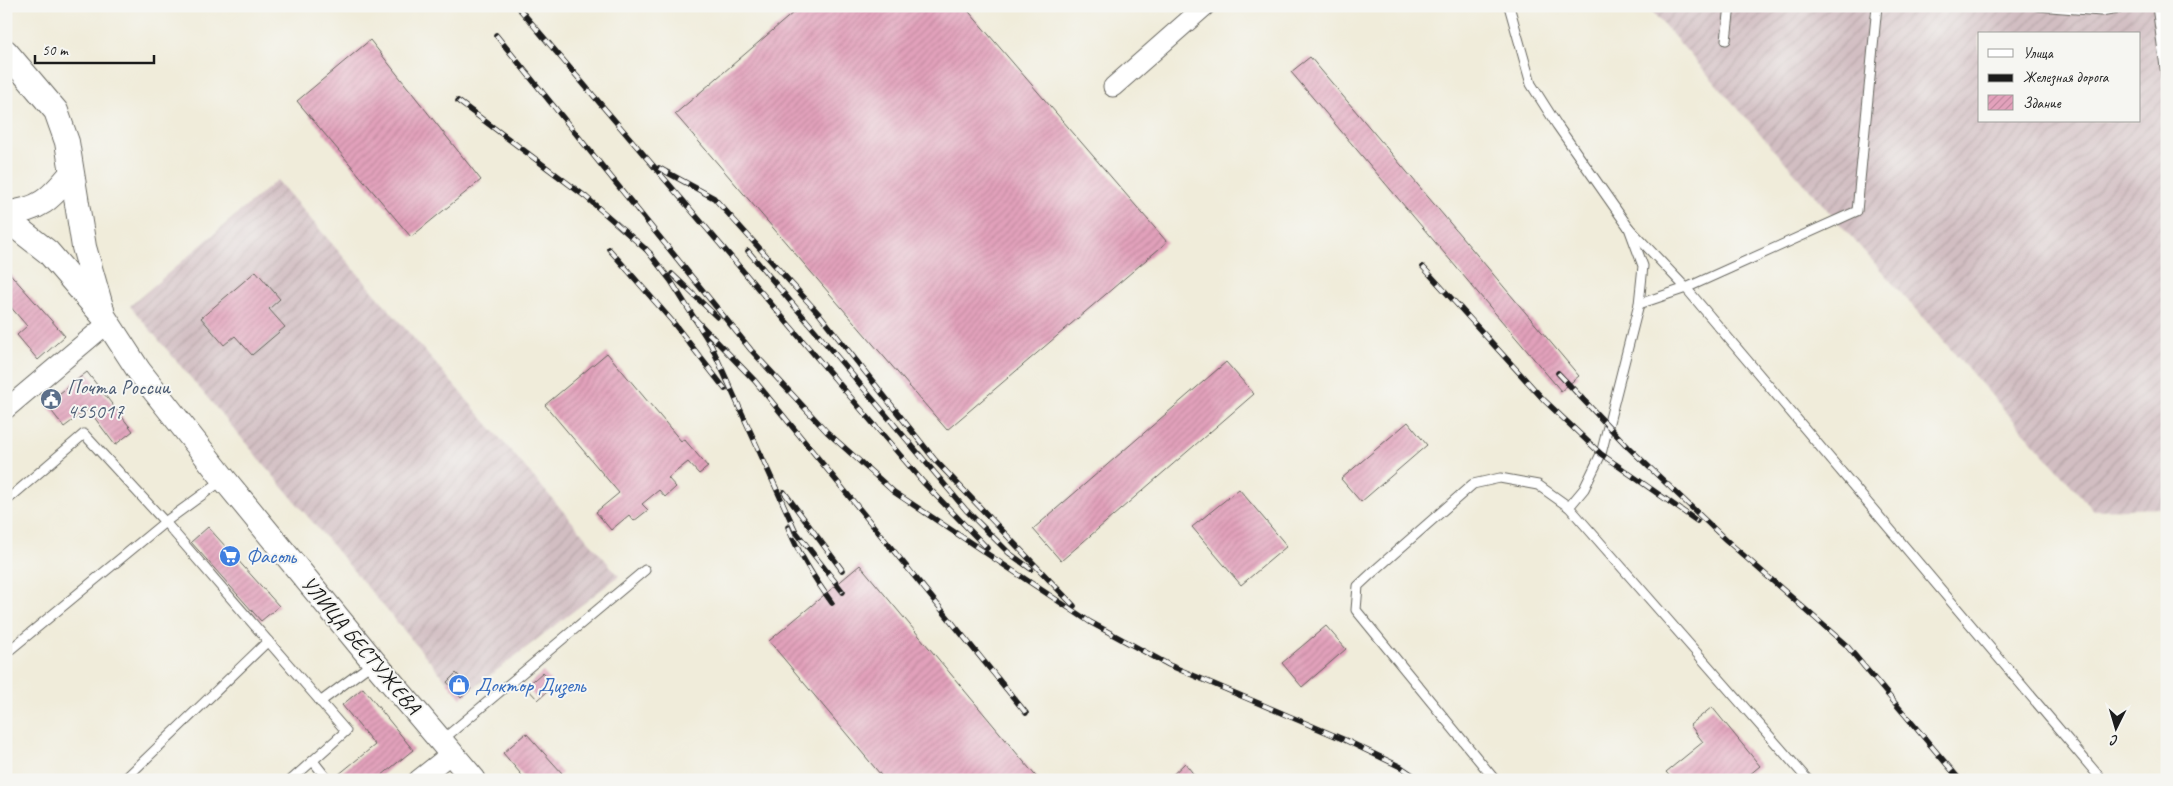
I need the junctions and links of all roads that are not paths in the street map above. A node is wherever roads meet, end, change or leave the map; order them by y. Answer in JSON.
{"nodes":[{"id":1,"x":1205,"y":6,"type":"edge"},
{"id":2,"x":1509,"y":6,"type":"edge"},
{"id":3,"x":1730,"y":6,"type":"edge"},
{"id":4,"x":1876,"y":6,"type":"edge"},
{"id":5,"x":2038,"y":6,"type":"edge"},
{"id":6,"x":2128,"y":6,"type":"edge"},
{"id":7,"x":2157,"y":6,"type":"edge"},
{"id":8,"x":1726,"y":40,"type":"dead end"},
{"id":9,"x":6,"y":52,"type":"edge"},
{"id":10,"x":2167,"y":83,"type":"edge"},
{"id":11,"x":1113,"y":87,"type":"dead end"},
{"id":12,"x":71,"y":174,"type":"junction"},
{"id":13,"x":6,"y":213,"type":"edge"},
{"id":14,"x":6,"y":219,"type":"edge"},
{"id":15,"x":1629,"y":228,"type":"junction"},
{"id":16,"x":1686,"y":288,"type":"junction"},
{"id":17,"x":1639,"y":304,"type":"junction"},
{"id":18,"x":106,"y":320,"type":"junction"},
{"id":19,"x":8,"y":404,"type":"edge"},
{"id":20,"x":224,"y":479,"type":"junction"},
{"id":21,"x":6,"y":501,"type":"edge"},
{"id":22,"x":1569,"y":507,"type":"junction"},
{"id":23,"x":165,"y":522,"type":"junction"},
{"id":24,"x":646,"y":570,"type":"dead end"},
{"id":25,"x":268,"y":641,"type":"junction"},
{"id":26,"x":6,"y":653,"type":"edge"},
{"id":27,"x":374,"y":662,"type":"junction"},
{"id":28,"x":320,"y":702,"type":"junction"},
{"id":29,"x":447,"y":747,"type":"junction"},
{"id":30,"x":312,"y":761,"type":"junction"},
{"id":31,"x":124,"y":780,"type":"edge"},
{"id":32,"x":291,"y":780,"type":"edge"},
{"id":33,"x":328,"y":780,"type":"edge"},
{"id":34,"x":418,"y":780,"type":"edge"},
{"id":35,"x":474,"y":780,"type":"edge"},
{"id":36,"x":1495,"y":780,"type":"edge"},
{"id":37,"x":1808,"y":780,"type":"edge"},
{"id":38,"x":2102,"y":780,"type":"edge"}],
"edges":[{"from":1,"to":11,"type":"street"},
{"from":2,"to":15,"type":"lane"},
{"from":3,"to":8,"type":"lane"},
{"from":4,"to":16,"type":"lane"},
{"from":5,"to":6,"type":"lane"},
{"from":7,"to":10,"type":"lane"},
{"from":9,"to":12,"type":"street"},
{"from":12,"to":13,"type":"street"},
{"from":12,"to":18,"type":"street"},
{"from":14,"to":18,"type":"street"},
{"from":15,"to":16,"type":"lane"},
{"from":15,"to":17,"type":"lane"},
{"from":16,"to":17,"type":"lane"},
{"from":16,"to":38,"type":"lane"},
{"from":17,"to":22,"type":"lane"},
{"from":18,"to":19,"type":"street"},
{"from":18,"to":20,"type":"street","name":"УЛИЦА БЕСТУЖЕВА"},
{"from":20,"to":23,"type":"lane"},
{"from":20,"to":27,"type":"street","name":"УЛИЦА БЕСТУЖЕВА"},
{"from":21,"to":23,"type":"lane"},
{"from":22,"to":36,"type":"lane"},
{"from":22,"to":37,"type":"lane"},
{"from":23,"to":25,"type":"lane"},
{"from":23,"to":26,"type":"lane"},
{"from":24,"to":29,"type":"lane"},
{"from":25,"to":28,"type":"lane"},
{"from":25,"to":31,"type":"lane"},
{"from":27,"to":28,"type":"lane"},
{"from":27,"to":29,"type":"street","name":"УЛИЦА БЕСТУЖЕВА"},
{"from":28,"to":30,"type":"lane"},
{"from":29,"to":34,"type":"street"},
{"from":29,"to":35,"type":"street","name":"УЛИЦА БЕСТУЖЕВА"},
{"from":30,"to":32,"type":"lane"},
{"from":30,"to":33,"type":"lane"}]}
